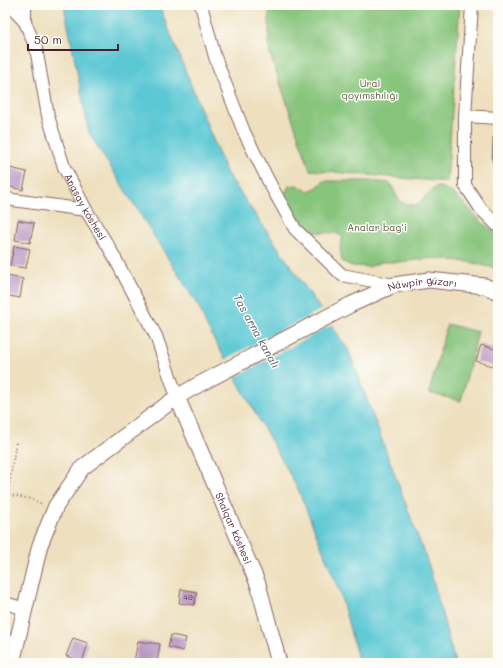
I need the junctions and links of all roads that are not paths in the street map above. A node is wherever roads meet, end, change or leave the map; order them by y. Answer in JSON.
{"nodes":[{"id":1,"x":9,"y":5,"type":"edge"},
{"id":2,"x":25,"y":5,"type":"edge"},
{"id":3,"x":201,"y":5,"type":"edge"},
{"id":4,"x":472,"y":5,"type":"edge"},
{"id":5,"x":26,"y":22,"type":"junction"},
{"id":6,"x":465,"y":116,"type":"junction"},
{"id":7,"x":498,"y":118,"type":"edge"},
{"id":8,"x":5,"y":198,"type":"edge"},
{"id":9,"x":86,"y":210,"type":"junction"},
{"id":10,"x":498,"y":226,"type":"edge"},
{"id":11,"x":394,"y":285,"type":"junction"},
{"id":12,"x":498,"y":292,"type":"edge"},
{"id":13,"x":177,"y":397,"type":"junction"},
{"id":14,"x":5,"y":603,"type":"edge"},
{"id":15,"x":25,"y":609,"type":"junction"},
{"id":16,"x":12,"y":663,"type":"edge"},
{"id":17,"x":279,"y":663,"type":"edge"}],
"edges":[{"from":1,"to":5,"type":"street"},
{"from":2,"to":5,"type":"street","name":"Anasay kóshesi"},
{"from":3,"to":11,"type":"street"},
{"from":4,"to":6,"type":"street"},
{"from":5,"to":9,"type":"street","name":"Anasay kóshesi"},
{"from":6,"to":7,"type":"street"},
{"from":6,"to":10,"type":"street"},
{"from":8,"to":9,"type":"street"},
{"from":9,"to":13,"type":"street","name":"Anasay kóshesi"},
{"from":11,"to":12,"type":"street","name":"Náwpir gúzarı"},
{"from":11,"to":13,"type":"street","name":"Náwpir gúzarı"},
{"from":13,"to":15,"type":"street","name":"Náwpir gúzarı"},
{"from":13,"to":17,"type":"street","name":"Shalqar kóshesi"},
{"from":14,"to":15,"type":"street"},
{"from":15,"to":16,"type":"street","name":"Náwpir gúzarı"}]}
